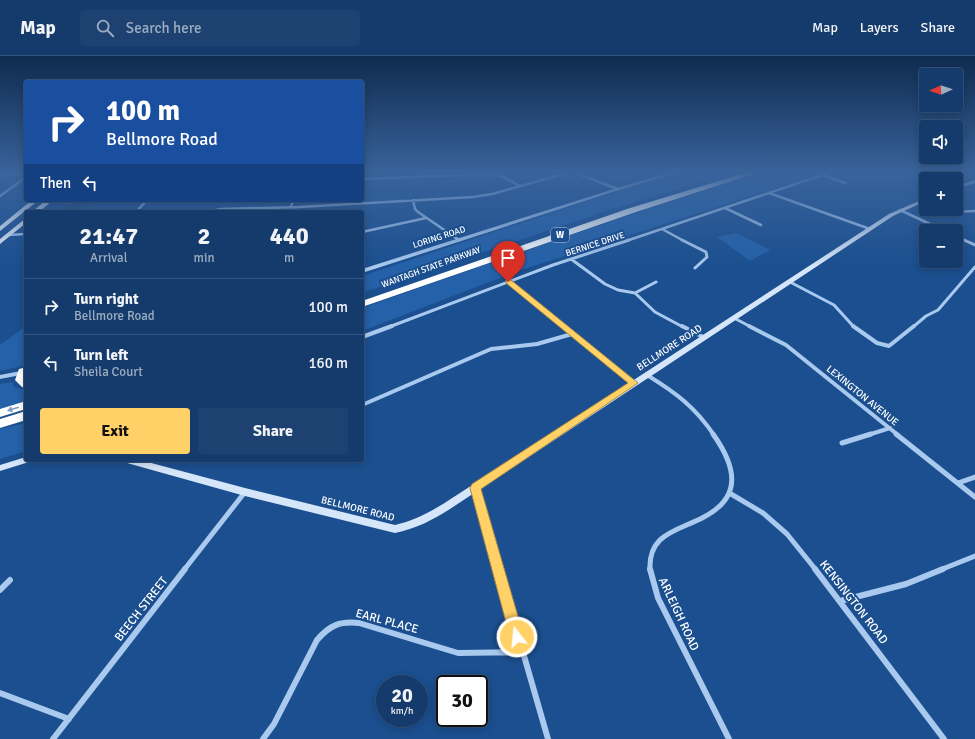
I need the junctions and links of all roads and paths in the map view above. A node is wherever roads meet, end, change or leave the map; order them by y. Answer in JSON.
{"nodes":[{"id":1,"x":32,"y":203,"type":"edge"},
{"id":2,"x":46,"y":203,"type":"edge"},
{"id":3,"x":292,"y":203,"type":"edge"},
{"id":4,"x":363,"y":203,"type":"edge"},
{"id":5,"x":414,"y":203,"type":"edge"},
{"id":6,"x":577,"y":203,"type":"edge"},
{"id":7,"x":643,"y":203,"type":"edge"},
{"id":8,"x":657,"y":203,"type":"edge"},
{"id":9,"x":740,"y":203,"type":"edge"},
{"id":10,"x":797,"y":203,"type":"edge"},
{"id":11,"x":917,"y":203,"type":"edge"},
{"id":12,"x":291,"y":207,"type":"junction"},
{"id":13,"x":725,"y":208,"type":"junction"},
{"id":14,"x":38,"y":210,"type":"edge"},
{"id":15,"x":216,"y":210,"type":"edge"},
{"id":16,"x":900,"y":210,"type":"junction"},
{"id":17,"x":963,"y":211,"type":"edge"},
{"id":18,"x":975,"y":211,"type":"edge"},
{"id":19,"x":426,"y":218,"type":"junction"},
{"id":20,"x":24,"y":222,"type":"edge"},
{"id":21,"x":930,"y":224,"type":"edge"},
{"id":22,"x":761,"y":225,"type":"dead end"},
{"id":23,"x":0,"y":229,"type":"edge"},
{"id":24,"x":662,"y":229,"type":"junction"},
{"id":25,"x":870,"y":229,"type":"junction"},
{"id":26,"x":364,"y":232,"type":"edge"},
{"id":27,"x":24,"y":234,"type":"edge"},
{"id":28,"x":8,"y":235,"type":"junction"},
{"id":29,"x":963,"y":239,"type":"edge"},
{"id":30,"x":459,"y":240,"type":"junction"},
{"id":31,"x":0,"y":242,"type":"edge"},
{"id":32,"x":975,"y":245,"type":"edge"},
{"id":33,"x":571,"y":259,"type":"junction"},
{"id":34,"x":975,"y":267,"type":"edge"},
{"id":35,"x":695,"y":268,"type":"dead end"},
{"id":36,"x":364,"y":270,"type":"edge"},
{"id":37,"x":508,"y":282,"type":"junction"},
{"id":38,"x":656,"y":282,"type":"dead end"},
{"id":39,"x":790,"y":282,"type":"junction"},
{"id":40,"x":635,"y":293,"type":"junction"},
{"id":41,"x":364,"y":296,"type":"edge"},
{"id":42,"x":364,"y":303,"type":"edge"},
{"id":43,"x":734,"y":318,"type":"junction"},
{"id":44,"x":572,"y":334,"type":"junction"},
{"id":45,"x":364,"y":336,"type":"edge"},
{"id":46,"x":704,"y":337,"type":"junction"},
{"id":47,"x":24,"y":372,"type":"edge"},
{"id":48,"x":24,"y":374,"type":"edge"},
{"id":49,"x":647,"y":375,"type":"junction"},
{"id":50,"x":0,"y":378,"type":"edge"},
{"id":51,"x":24,"y":382,"type":"edge"},
{"id":52,"x":634,"y":383,"type":"junction"},
{"id":53,"x":364,"y":405,"type":"edge"},
{"id":54,"x":24,"y":406,"type":"edge"},
{"id":55,"x":0,"y":413,"type":"edge"},
{"id":56,"x":24,"y":416,"type":"edge"},
{"id":57,"x":24,"y":421,"type":"edge"},
{"id":58,"x":0,"y":424,"type":"edge"},
{"id":59,"x":0,"y":427,"type":"edge"},
{"id":60,"x":890,"y":428,"type":"junction"},
{"id":61,"x":842,"y":443,"type":"dead end"},
{"id":62,"x":24,"y":461,"type":"edge"},
{"id":63,"x":134,"y":462,"type":"edge"},
{"id":64,"x":0,"y":468,"type":"edge"},
{"id":65,"x":975,"y":477,"type":"edge"},
{"id":66,"x":958,"y":483,"type":"junction"},
{"id":67,"x":475,"y":488,"type":"junction"},
{"id":68,"x":245,"y":492,"type":"junction"},
{"id":69,"x":730,"y":494,"type":"junction"},
{"id":70,"x":975,"y":497,"type":"edge"},
{"id":71,"x":975,"y":556,"type":"edge"},
{"id":72,"x":10,"y":580,"type":"dead end"},
{"id":73,"x":0,"y":590,"type":"edge"},
{"id":74,"x":840,"y":601,"type":"junction"},
{"id":75,"x":521,"y":652,"type":"junction"},
{"id":76,"x":0,"y":693,"type":"edge"},
{"id":77,"x":69,"y":719,"type":"junction"},
{"id":78,"x":53,"y":739,"type":"edge"},
{"id":79,"x":263,"y":739,"type":"edge"},
{"id":80,"x":548,"y":739,"type":"edge"},
{"id":81,"x":729,"y":739,"type":"edge"},
{"id":82,"x":944,"y":739,"type":"edge"}],
"edges":[{"from":1,"to":23,"type":"main road"},
{"from":2,"to":14,"type":"main road"},
{"from":3,"to":12,"type":"street"},
{"from":4,"to":12,"type":"street"},
{"from":5,"to":19,"type":"street"},
{"from":6,"to":30,"type":"street","name":"LORING ROAD"},
{"from":7,"to":41,"type":"highway","name":"WANTAGH STATE PARKWAY","number":"W"},
{"from":8,"to":42,"type":"highway","name":"WANTAGH STATE PARKWAY","number":"W"},
{"from":9,"to":13,"type":"street","name":"BERNICE DRIVE"},
{"from":10,"to":25,"type":"street"},
{"from":11,"to":16,"type":"main road","name":"BELLMORE ROAD"},
{"from":12,"to":15,"type":"street"},
{"from":13,"to":22,"type":"street"},
{"from":13,"to":24,"type":"street","name":"BERNICE DRIVE"},
{"from":16,"to":21,"type":"street"},
{"from":16,"to":25,"type":"main road","name":"BELLMORE ROAD"},
{"from":17,"to":18,"type":"street"},
{"from":19,"to":26,"type":"street"},
{"from":19,"to":30,"type":"street"},
{"from":20,"to":28,"type":"main road"},
{"from":24,"to":33,"type":"street","name":"BERNICE DRIVE"},
{"from":24,"to":35,"type":"street"},
{"from":25,"to":39,"type":"main road","name":"BELLMORE ROAD"},
{"from":27,"to":28,"type":"street"},
{"from":28,"to":31,"type":"main road"},
{"from":29,"to":32,"type":"street"},
{"from":30,"to":36,"type":"street","name":"LORING ROAD"},
{"from":33,"to":37,"type":"street","name":"BERNICE DRIVE"},
{"from":33,"to":40,"type":"street"},
{"from":34,"to":39,"type":"street"},
{"from":37,"to":44,"type":"street"},
{"from":37,"to":45,"type":"street","name":"BERNICE DRIVE"},
{"from":38,"to":40,"type":"street"},
{"from":39,"to":43,"type":"main road","name":"BELLMORE ROAD"},
{"from":40,"to":46,"type":"street"},
{"from":43,"to":46,"type":"main road","name":"BELLMORE ROAD"},
{"from":43,"to":60,"type":"street","name":"LEXINGTON AVENUE"},
{"from":44,"to":52,"type":"street"},
{"from":44,"to":53,"type":"street"},
{"from":46,"to":49,"type":"main road","name":"BELLMORE ROAD"},
{"from":47,"to":50,"type":"street"},
{"from":48,"to":51,"type":"highway"},
{"from":49,"to":52,"type":"main road","name":"BELLMORE ROAD"},
{"from":49,"to":69,"type":"street"},
{"from":52,"to":67,"type":"main road","name":"BELLMORE ROAD"},
{"from":54,"to":55,"type":"highway","one_way":true},
{"from":56,"to":58,"type":"highway"},
{"from":57,"to":59,"type":"highway"},
{"from":60,"to":61,"type":"street"},
{"from":60,"to":66,"type":"street","name":"LEXINGTON AVENUE"},
{"from":62,"to":64,"type":"main road"},
{"from":63,"to":68,"type":"main road","name":"BELLMORE ROAD"},
{"from":65,"to":66,"type":"street"},
{"from":66,"to":70,"type":"street","name":"LEXINGTON AVENUE"},
{"from":67,"to":68,"type":"main road","name":"BELLMORE ROAD"},
{"from":67,"to":75,"type":"street"},
{"from":68,"to":77,"type":"street","name":"BEECH STREET"},
{"from":69,"to":74,"type":"street","name":"KENSINGTON ROAD"},
{"from":69,"to":81,"type":"street","name":"ARLEIGH ROAD"},
{"from":71,"to":74,"type":"street"},
{"from":72,"to":73,"type":"street"},
{"from":74,"to":82,"type":"street","name":"KENSINGTON ROAD"},
{"from":75,"to":79,"type":"street","name":"EARL PLACE"},
{"from":75,"to":80,"type":"street"},
{"from":76,"to":77,"type":"street"},
{"from":77,"to":78,"type":"street","name":"BEECH STREET"}]}
